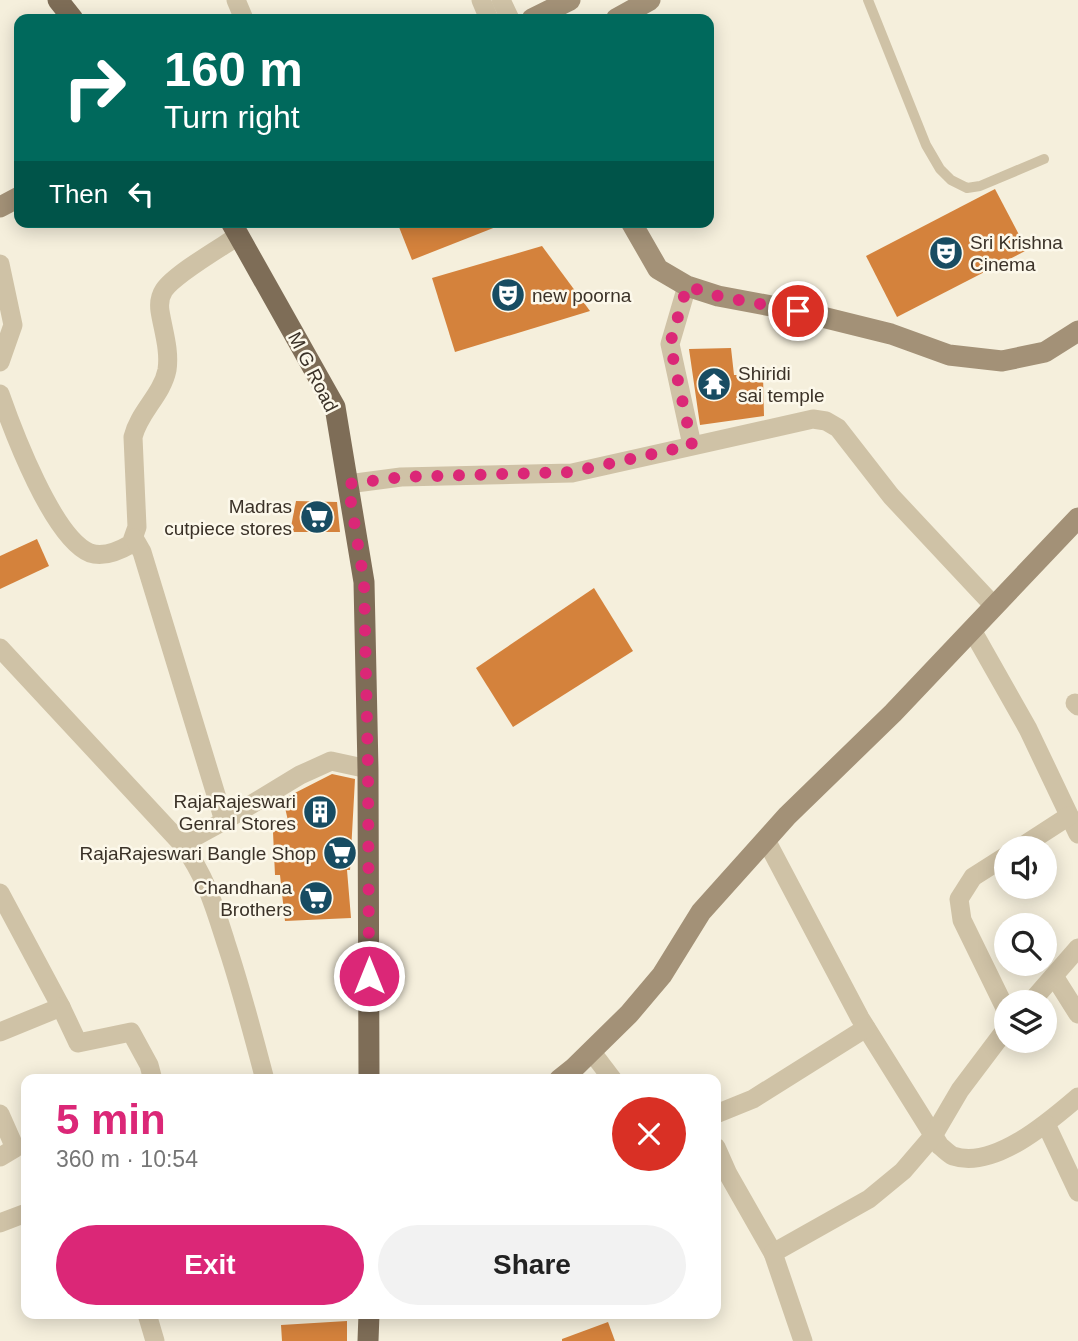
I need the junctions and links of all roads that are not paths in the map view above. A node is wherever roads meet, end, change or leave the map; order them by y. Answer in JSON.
{"nodes":[{"id":1,"x":58,"y":0,"type":"edge"},
{"id":2,"x":570,"y":0,"type":"edge"},
{"id":3,"x":650,"y":0,"type":"edge"},
{"id":4,"x":868,"y":0,"type":"edge"},
{"id":5,"x":69,"y":14,"type":"edge"},
{"id":6,"x":543,"y":14,"type":"edge"},
{"id":7,"x":625,"y":14,"type":"edge"},
{"id":8,"x":1044,"y":159,"type":"dead end"},
{"id":9,"x":634,"y":228,"type":"edge"},
{"id":10,"x":234,"y":229,"type":"edge"},
{"id":11,"x":0,"y":264,"type":"edge"},
{"id":12,"x":687,"y":286,"type":"junction"},
{"id":13,"x":1078,"y":331,"type":"edge"},
{"id":14,"x":0,"y":362,"type":"edge"},
{"id":15,"x":0,"y":394,"type":"edge"},
{"id":16,"x":692,"y":445,"type":"junction"},
{"id":17,"x":348,"y":484,"type":"junction"},
{"id":18,"x":1078,"y":517,"type":"edge"},
{"id":19,"x":134,"y":538,"type":"junction"},
{"id":20,"x":995,"y":606,"type":"junction"},
{"id":21,"x":972,"y":630,"type":"junction"},
{"id":22,"x":0,"y":648,"type":"edge"},
{"id":23,"x":368,"y":769,"type":"junction"},
{"id":24,"x":1070,"y":801,"type":"edge"},
{"id":25,"x":224,"y":821,"type":"junction"},
{"id":26,"x":1078,"y":834,"type":"edge"},
{"id":27,"x":1032,"y":836,"type":"edge"},
{"id":28,"x":766,"y":840,"type":"junction"},
{"id":29,"x":182,"y":844,"type":"junction"},
{"id":30,"x":994,"y":863,"type":"edge"},
{"id":31,"x":0,"y":893,"type":"edge"},
{"id":32,"x":1078,"y":948,"type":"edge"},
{"id":33,"x":1057,"y":972,"type":"edge"},
{"id":34,"x":1054,"y":976,"type":"joint"},
{"id":35,"x":996,"y":990,"type":"edge"},
{"id":36,"x":1042,"y":990,"type":"edge"},
{"id":37,"x":61,"y":1007,"type":"junction"},
{"id":38,"x":1078,"y":1014,"type":"edge"},
{"id":39,"x":866,"y":1028,"type":"junction"},
{"id":40,"x":0,"y":1032,"type":"edge"},
{"id":41,"x":994,"y":1045,"type":"edge"},
{"id":42,"x":591,"y":1051,"type":"junction"},
{"id":43,"x":151,"y":1074,"type":"edge"},
{"id":44,"x":263,"y":1074,"type":"edge"},
{"id":45,"x":369,"y":1074,"type":"edge"},
{"id":46,"x":566,"y":1074,"type":"edge"},
{"id":47,"x":608,"y":1074,"type":"edge"},
{"id":48,"x":1078,"y":1097,"type":"edge"},
{"id":49,"x":721,"y":1112,"type":"edge"},
{"id":50,"x":0,"y":1114,"type":"edge"},
{"id":51,"x":1046,"y":1124,"type":"junction"},
{"id":52,"x":933,"y":1136,"type":"junction"},
{"id":53,"x":8,"y":1152,"type":"edge"},
{"id":54,"x":721,"y":1158,"type":"edge"},
{"id":55,"x":1078,"y":1192,"type":"edge"},
{"id":56,"x":21,"y":1215,"type":"edge"},
{"id":57,"x":0,"y":1223,"type":"edge"},
{"id":58,"x":773,"y":1253,"type":"junction"},
{"id":59,"x":148,"y":1319,"type":"edge"},
{"id":60,"x":369,"y":1319,"type":"edge"},
{"id":61,"x":155,"y":1341,"type":"edge"},
{"id":62,"x":368,"y":1341,"type":"edge"},
{"id":63,"x":803,"y":1341,"type":"edge"}],
"edges":[{"from":1,"to":5,"type":"main road"},
{"from":2,"to":6,"type":"street"},
{"from":3,"to":7,"type":"street"},
{"from":4,"to":8,"type":"lane"},
{"from":9,"to":12,"type":"street"},
{"from":10,"to":17,"type":"main road","name":"M G Road"},
{"from":10,"to":19,"type":"street"},
{"from":11,"to":14,"type":"street"},
{"from":12,"to":13,"type":"street"},
{"from":12,"to":16,"type":"street"},
{"from":15,"to":19,"type":"street"},
{"from":16,"to":17,"type":"street"},
{"from":16,"to":20,"type":"street"},
{"from":17,"to":23,"type":"main road","name":"M G Road"},
{"from":18,"to":20,"type":"street"},
{"from":19,"to":25,"type":"street"},
{"from":20,"to":21,"type":"street"},
{"from":21,"to":24,"type":"street"},
{"from":21,"to":28,"type":"street"},
{"from":22,"to":29,"type":"street"},
{"from":23,"to":25,"type":"street"},
{"from":23,"to":45,"type":"main road","name":"M G Road"},
{"from":24,"to":26,"type":"street"},
{"from":24,"to":27,"type":"street"},
{"from":25,"to":29,"type":"street"},
{"from":28,"to":39,"type":"street"},
{"from":28,"to":42,"type":"street"},
{"from":29,"to":44,"type":"street"},
{"from":30,"to":35,"type":"street"},
{"from":31,"to":37,"type":"street"},
{"from":32,"to":33,"type":"street"},
{"from":34,"to":36,"type":"street"},
{"from":34,"to":38,"type":"street"},
{"from":37,"to":40,"type":"street"},
{"from":37,"to":43,"type":"street"},
{"from":39,"to":49,"type":"street"},
{"from":39,"to":52,"type":"street"},
{"from":41,"to":52,"type":"street"},
{"from":42,"to":46,"type":"street"},
{"from":42,"to":47,"type":"street"},
{"from":48,"to":51,"type":"street"},
{"from":50,"to":53,"type":"street"},
{"from":51,"to":52,"type":"street"},
{"from":51,"to":55,"type":"street"},
{"from":52,"to":58,"type":"street"},
{"from":54,"to":58,"type":"street"},
{"from":56,"to":57,"type":"street"},
{"from":58,"to":63,"type":"street"},
{"from":59,"to":61,"type":"street"},
{"from":60,"to":62,"type":"main road"}]}
